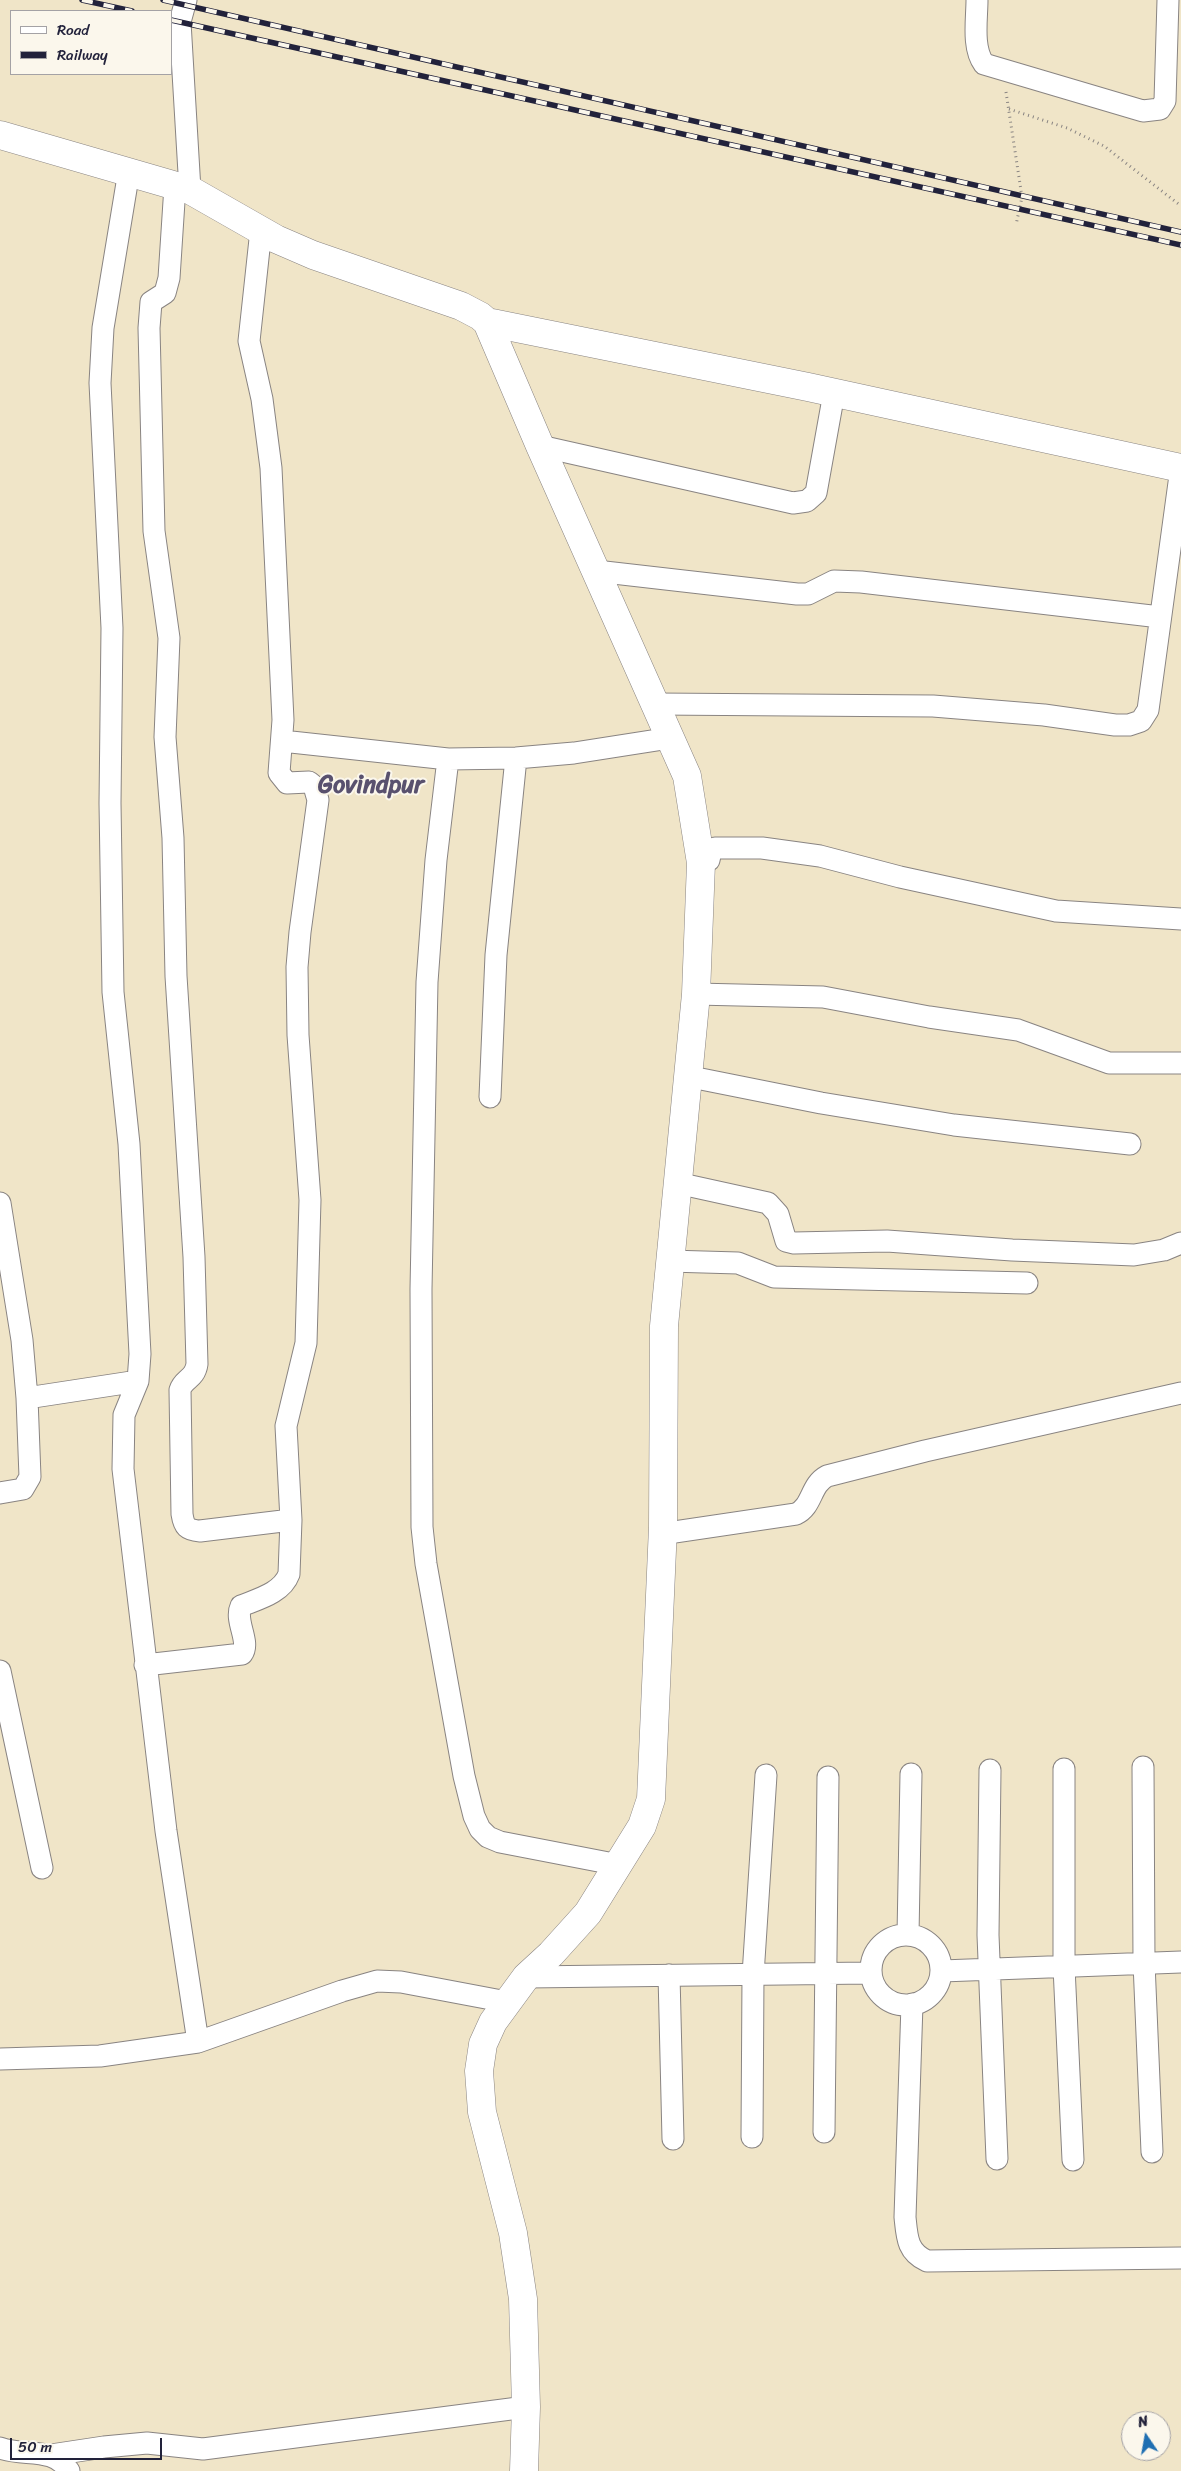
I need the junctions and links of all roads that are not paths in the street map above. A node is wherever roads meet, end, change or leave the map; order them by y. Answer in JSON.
{"nodes":[{"id":1,"x":186,"y":0,"type":"edge"},
{"id":2,"x":977,"y":0,"type":"edge"},
{"id":3,"x":1168,"y":0,"type":"edge"},
{"id":4,"x":0,"y":135,"type":"edge"},
{"id":5,"x":129,"y":171,"type":"junction"},
{"id":6,"x":182,"y":188,"type":"junction"},
{"id":7,"x":261,"y":230,"type":"junction"},
{"id":8,"x":487,"y":322,"type":"junction"},
{"id":9,"x":834,"y":393,"type":"junction"},
{"id":10,"x":540,"y":446,"type":"junction"},
{"id":11,"x":1181,"y":468,"type":"edge"},
{"id":12,"x":596,"y":571,"type":"junction"},
{"id":13,"x":1160,"y":617,"type":"junction"},
{"id":14,"x":655,"y":704,"type":"junction"},
{"id":15,"x":670,"y":738,"type":"junction"},
{"id":16,"x":282,"y":740,"type":"junction"},
{"id":17,"x":516,"y":758,"type":"junction"},
{"id":18,"x":448,"y":759,"type":"junction"},
{"id":19,"x":701,"y":863,"type":"junction"},
{"id":20,"x":1181,"y":919,"type":"edge"},
{"id":21,"x":696,"y":994,"type":"junction"},
{"id":22,"x":1181,"y":1063,"type":"edge"},
{"id":23,"x":686,"y":1076,"type":"junction"},
{"id":24,"x":490,"y":1097,"type":"dead end"},
{"id":25,"x":1130,"y":1144,"type":"dead end"},
{"id":26,"x":676,"y":1184,"type":"junction"},
{"id":27,"x":0,"y":1203,"type":"edge"},
{"id":28,"x":1181,"y":1243,"type":"edge"},
{"id":29,"x":669,"y":1261,"type":"junction"},
{"id":30,"x":1027,"y":1283,"type":"dead end"},
{"id":31,"x":138,"y":1381,"type":"junction"},
{"id":32,"x":1181,"y":1393,"type":"edge"},
{"id":33,"x":27,"y":1398,"type":"junction"},
{"id":34,"x":0,"y":1493,"type":"edge"},
{"id":35,"x":291,"y":1520,"type":"junction"},
{"id":36,"x":661,"y":1534,"type":"junction"},
{"id":37,"x":145,"y":1666,"type":"junction"},
{"id":38,"x":0,"y":1670,"type":"edge"},
{"id":39,"x":1143,"y":1768,"type":"dead end"},
{"id":40,"x":1064,"y":1769,"type":"dead end"},
{"id":41,"x":990,"y":1770,"type":"dead end"},
{"id":42,"x":911,"y":1774,"type":"dead end"},
{"id":43,"x":766,"y":1776,"type":"dead end"},
{"id":44,"x":828,"y":1778,"type":"dead end"},
{"id":45,"x":619,"y":1865,"type":"junction"},
{"id":46,"x":42,"y":1868,"type":"dead end"},
{"id":47,"x":908,"y":1935,"type":"junction"},
{"id":48,"x":1181,"y":1962,"type":"edge"},
{"id":49,"x":1144,"y":1964,"type":"junction"},
{"id":50,"x":1064,"y":1967,"type":"junction"},
{"id":51,"x":988,"y":1969,"type":"junction"},
{"id":52,"x":942,"y":1971,"type":"junction"},
{"id":53,"x":870,"y":1973,"type":"junction"},
{"id":54,"x":669,"y":1975,"type":"junction"},
{"id":55,"x":753,"y":1975,"type":"junction"},
{"id":56,"x":825,"y":1975,"type":"junction"},
{"id":57,"x":526,"y":1977,"type":"junction"},
{"id":58,"x":507,"y":2002,"type":"junction"},
{"id":59,"x":912,"y":2004,"type":"junction"},
{"id":60,"x":198,"y":2042,"type":"junction"},
{"id":61,"x":0,"y":2059,"type":"edge"},
{"id":62,"x":824,"y":2132,"type":"dead end"},
{"id":63,"x":752,"y":2137,"type":"dead end"},
{"id":64,"x":673,"y":2139,"type":"dead end"},
{"id":65,"x":1152,"y":2152,"type":"dead end"},
{"id":66,"x":997,"y":2159,"type":"dead end"},
{"id":67,"x":1072,"y":2160,"type":"dead end"},
{"id":68,"x":1181,"y":2258,"type":"edge"},
{"id":69,"x":526,"y":2407,"type":"junction"},
{"id":70,"x":0,"y":2448,"type":"edge"},
{"id":71,"x":51,"y":2455,"type":"junction"},
{"id":72,"x":69,"y":2471,"type":"edge"},
{"id":73,"x":524,"y":2471,"type":"edge"}],
"edges":[{"from":1,"to":6,"type":"street"},
{"from":2,"to":3,"type":"street"},
{"from":4,"to":5,"type":"main road"},
{"from":5,"to":6,"type":"main road"},
{"from":5,"to":31,"type":"street"},
{"from":6,"to":7,"type":"main road"},
{"from":6,"to":35,"type":"street"},
{"from":7,"to":8,"type":"main road"},
{"from":7,"to":16,"type":"street"},
{"from":8,"to":9,"type":"main road"},
{"from":8,"to":10,"type":"main road"},
{"from":9,"to":10,"type":"street"},
{"from":9,"to":11,"type":"main road"},
{"from":10,"to":12,"type":"main road"},
{"from":11,"to":13,"type":"street"},
{"from":12,"to":13,"type":"street"},
{"from":12,"to":14,"type":"main road"},
{"from":13,"to":14,"type":"street"},
{"from":14,"to":15,"type":"main road"},
{"from":15,"to":17,"type":"street"},
{"from":15,"to":19,"type":"main road"},
{"from":16,"to":18,"type":"street"},
{"from":16,"to":35,"type":"street"},
{"from":17,"to":18,"type":"street"},
{"from":17,"to":24,"type":"street"},
{"from":18,"to":45,"type":"street"},
{"from":19,"to":20,"type":"street"},
{"from":19,"to":21,"type":"main road"},
{"from":21,"to":22,"type":"street"},
{"from":21,"to":23,"type":"main road"},
{"from":23,"to":25,"type":"street"},
{"from":23,"to":26,"type":"main road"},
{"from":26,"to":28,"type":"street"},
{"from":26,"to":29,"type":"main road"},
{"from":27,"to":33,"type":"street"},
{"from":29,"to":30,"type":"street"},
{"from":29,"to":36,"type":"main road"},
{"from":31,"to":33,"type":"street"},
{"from":31,"to":37,"type":"street"},
{"from":32,"to":36,"type":"street"},
{"from":33,"to":34,"type":"street"},
{"from":35,"to":37,"type":"street"},
{"from":36,"to":45,"type":"main road"},
{"from":37,"to":60,"type":"street"},
{"from":38,"to":46,"type":"street"},
{"from":39,"to":49,"type":"street"},
{"from":40,"to":50,"type":"street"},
{"from":41,"to":51,"type":"street"},
{"from":42,"to":47,"type":"street"},
{"from":43,"to":55,"type":"street"},
{"from":44,"to":56,"type":"street"},
{"from":45,"to":57,"type":"main road"},
{"from":47,"to":52,"type":"street"},
{"from":47,"to":53,"type":"street"},
{"from":48,"to":49,"type":"street"},
{"from":49,"to":50,"type":"street"},
{"from":49,"to":65,"type":"street"},
{"from":50,"to":51,"type":"street"},
{"from":50,"to":67,"type":"street"},
{"from":51,"to":52,"type":"street"},
{"from":51,"to":66,"type":"street"},
{"from":52,"to":59,"type":"street"},
{"from":53,"to":56,"type":"street"},
{"from":53,"to":59,"type":"street"},
{"from":54,"to":55,"type":"street"},
{"from":54,"to":57,"type":"street"},
{"from":54,"to":64,"type":"street"},
{"from":55,"to":56,"type":"street"},
{"from":55,"to":63,"type":"street"},
{"from":56,"to":62,"type":"street"},
{"from":57,"to":58,"type":"main road"},
{"from":58,"to":60,"type":"street"},
{"from":58,"to":69,"type":"main road"},
{"from":59,"to":68,"type":"street"},
{"from":60,"to":61,"type":"street"},
{"from":69,"to":71,"type":"street"},
{"from":69,"to":73,"type":"main road"},
{"from":70,"to":71,"type":"street"},
{"from":71,"to":72,"type":"street"}]}
